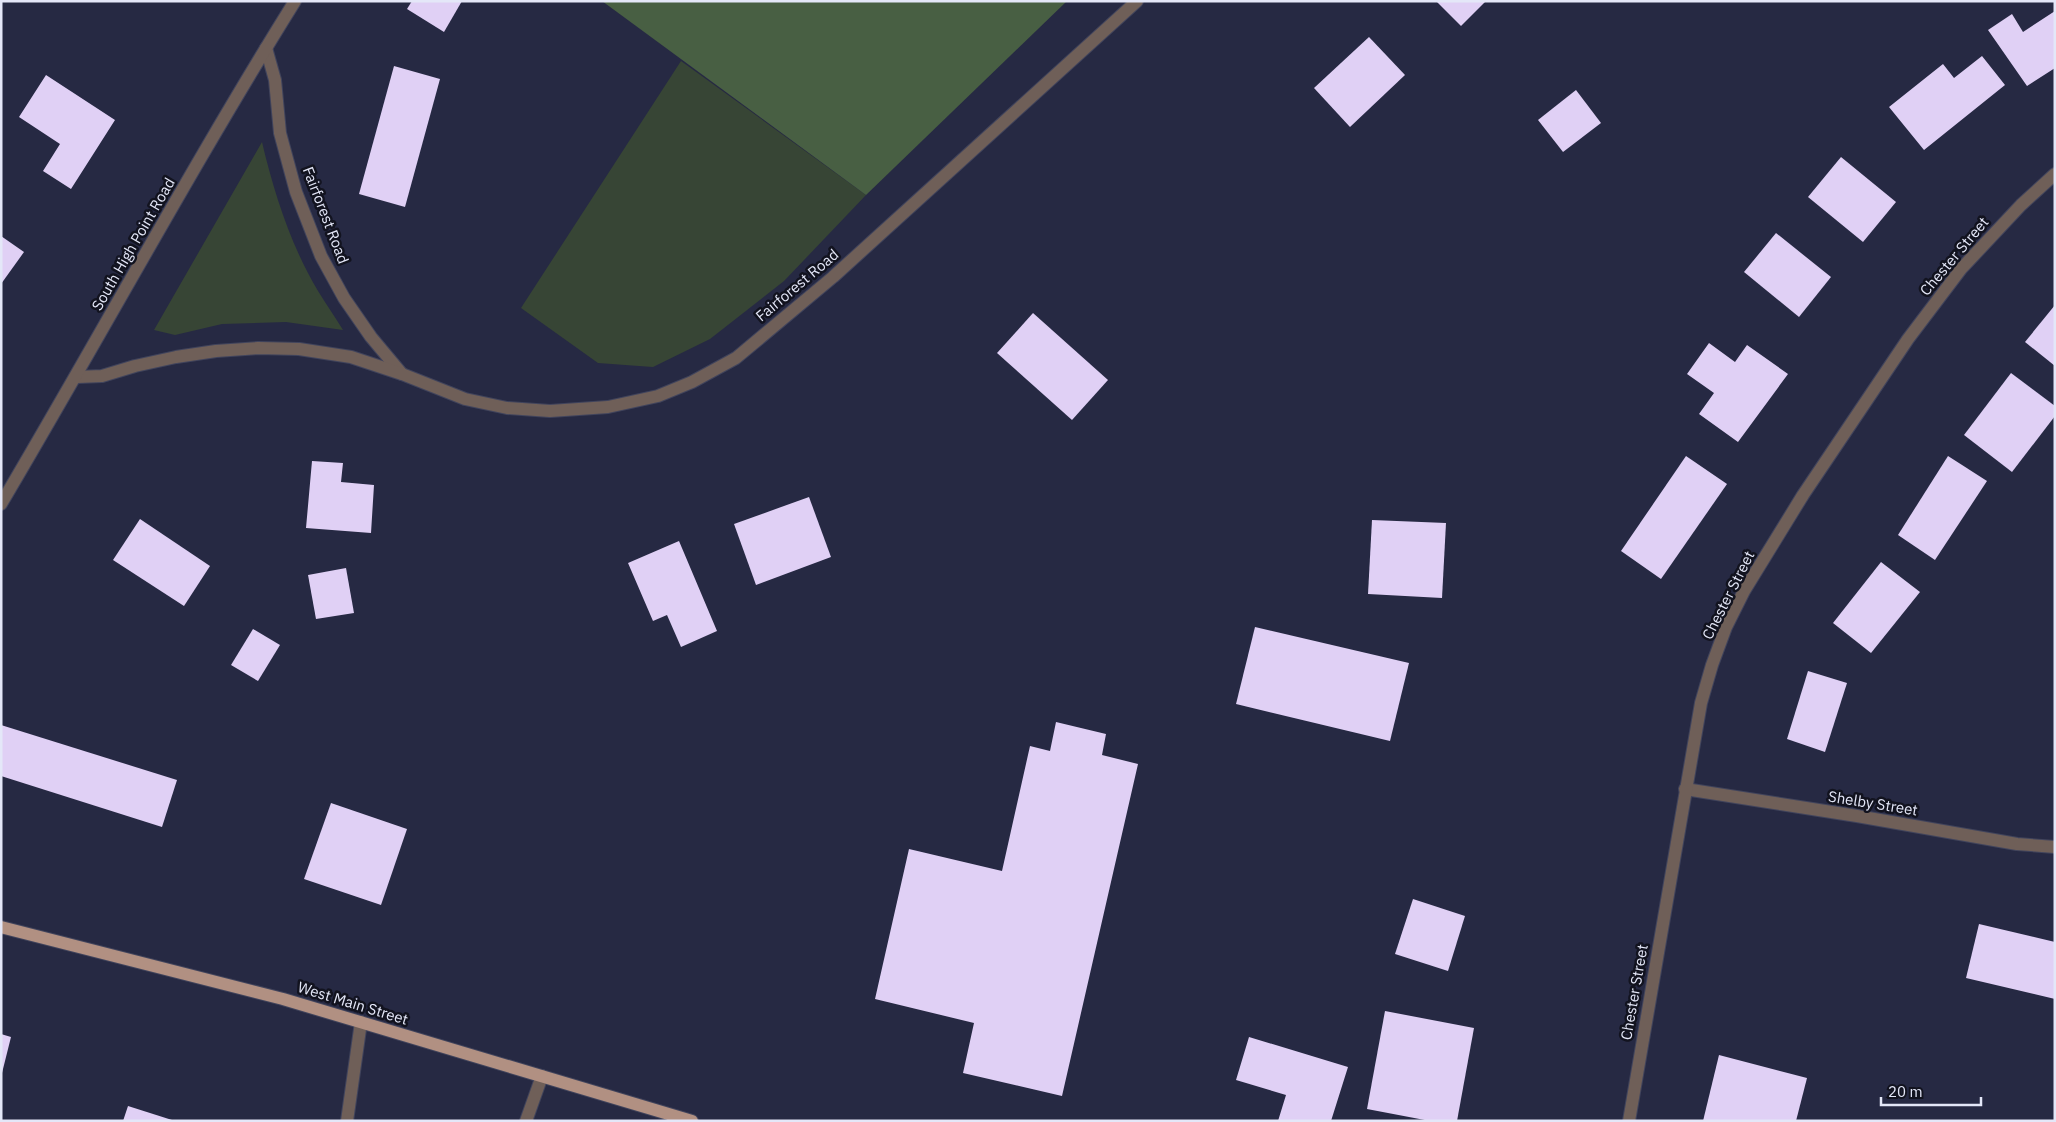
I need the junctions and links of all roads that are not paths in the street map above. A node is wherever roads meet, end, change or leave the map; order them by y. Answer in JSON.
{"nodes":[{"id":1,"x":294,"y":1,"type":"edge"},
{"id":2,"x":1137,"y":1,"type":"edge"},
{"id":3,"x":266,"y":48,"type":"junction"},
{"id":4,"x":2055,"y":174,"type":"edge"},
{"id":5,"x":402,"y":374,"type":"junction"},
{"id":6,"x":77,"y":377,"type":"junction"},
{"id":7,"x":1,"y":504,"type":"edge"},
{"id":8,"x":1685,"y":789,"type":"junction"},
{"id":9,"x":2055,"y":847,"type":"edge"},
{"id":10,"x":1,"y":926,"type":"edge"},
{"id":11,"x":361,"y":1022,"type":"junction"},
{"id":12,"x":542,"y":1076,"type":"junction"},
{"id":13,"x":347,"y":1121,"type":"edge"},
{"id":14,"x":526,"y":1121,"type":"edge"},
{"id":15,"x":692,"y":1121,"type":"edge"},
{"id":16,"x":1629,"y":1121,"type":"edge"}],
"edges":[{"from":1,"to":3,"type":"street","name":"South High Point Road"},
{"from":2,"to":5,"type":"street","name":"Fairforest Road"},
{"from":3,"to":5,"type":"street","name":"Fairforest Road"},
{"from":3,"to":6,"type":"street","name":"South High Point Road"},
{"from":4,"to":8,"type":"street","name":"Chester Street"},
{"from":5,"to":6,"type":"street","name":"Fairforest Road"},
{"from":6,"to":7,"type":"street","name":"South High Point Road"},
{"from":8,"to":9,"type":"street","name":"Shelby Street"},
{"from":8,"to":16,"type":"street","name":"Chester Street"},
{"from":10,"to":11,"type":"main road","name":"West Main Street"},
{"from":11,"to":12,"type":"main road","name":"West Main Street"},
{"from":11,"to":13,"type":"street"},
{"from":12,"to":14,"type":"street"},
{"from":12,"to":15,"type":"main road","name":"West Main Street"}]}
